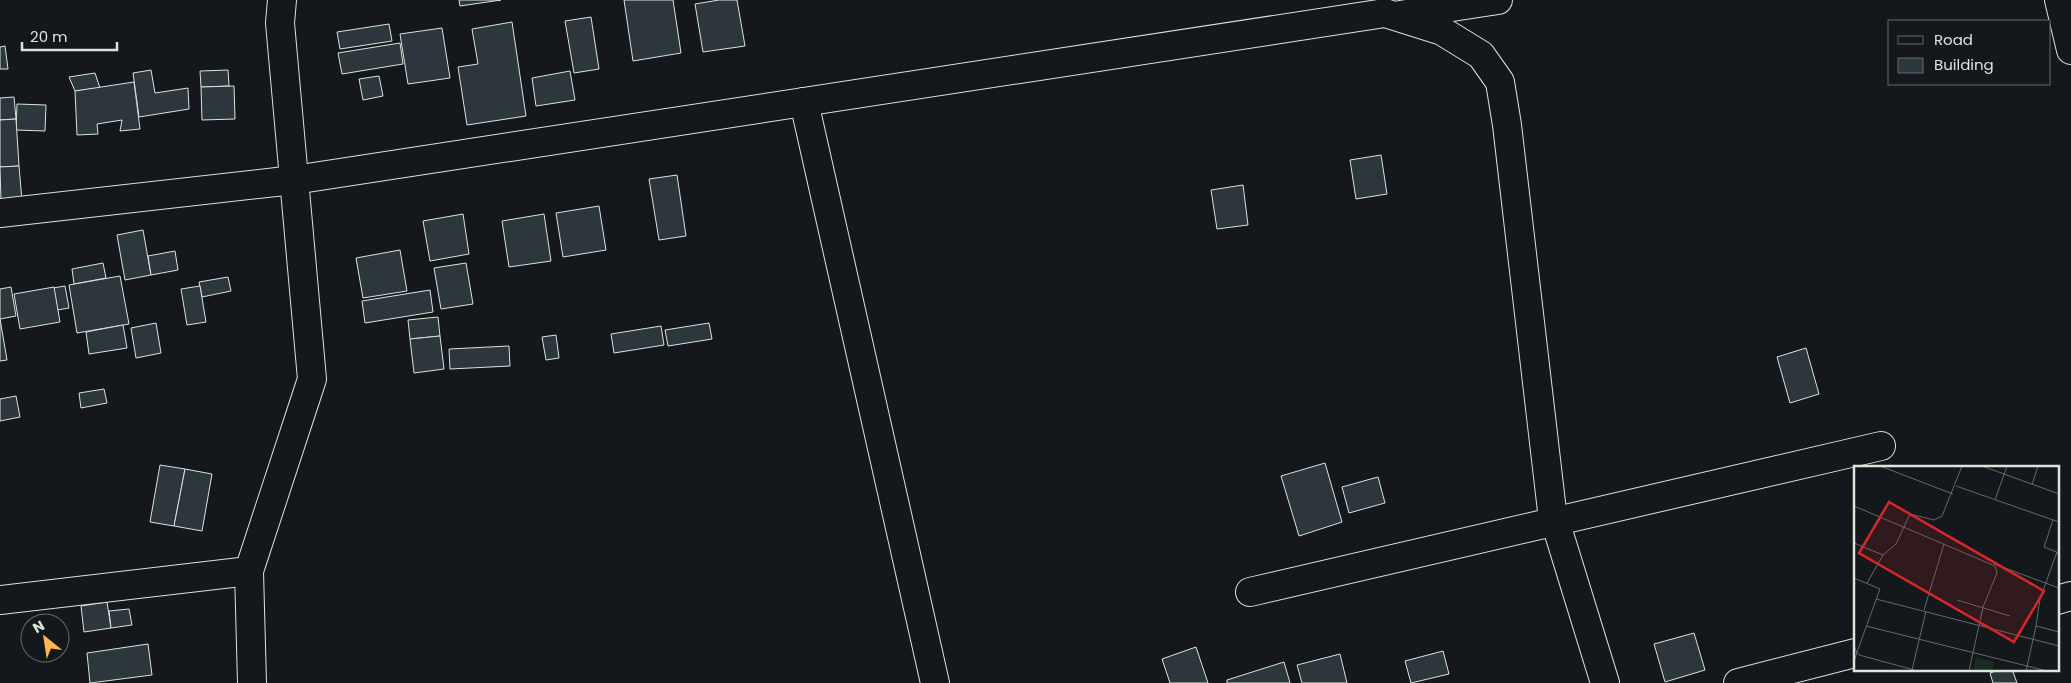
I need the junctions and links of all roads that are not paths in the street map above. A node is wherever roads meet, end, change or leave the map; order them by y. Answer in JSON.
{"nodes":[{"id":1,"x":282,"y":0,"type":"edge"},
{"id":2,"x":1498,"y":0,"type":"edge"},
{"id":3,"x":2059,"y":0,"type":"edge"},
{"id":4,"x":1394,"y":16,"type":"junction"},
{"id":5,"x":2071,"y":50,"type":"edge"},
{"id":6,"x":804,"y":102,"type":"junction"},
{"id":7,"x":294,"y":180,"type":"junction"},
{"id":8,"x":0,"y":213,"type":"edge"},
{"id":9,"x":1881,"y":446,"type":"dead end"},
{"id":10,"x":1556,"y":522,"type":"junction"},
{"id":11,"x":249,"y":570,"type":"junction"},
{"id":12,"x":1250,"y":592,"type":"dead end"},
{"id":13,"x":2071,"y":596,"type":"edge"},
{"id":14,"x":0,"y":600,"type":"edge"},
{"id":15,"x":2058,"y":600,"type":"edge"},
{"id":16,"x":1854,"y":653,"type":"edge"},
{"id":17,"x":252,"y":683,"type":"edge"},
{"id":18,"x":936,"y":683,"type":"edge"},
{"id":19,"x":1605,"y":683,"type":"edge"},
{"id":20,"x":1738,"y":683,"type":"edge"}],
"edges":[{"from":1,"to":7,"type":"street"},
{"from":2,"to":4,"type":"street"},
{"from":3,"to":5,"type":"street"},
{"from":4,"to":6,"type":"street"},
{"from":4,"to":10,"type":"street"},
{"from":6,"to":7,"type":"street"},
{"from":6,"to":18,"type":"street"},
{"from":7,"to":8,"type":"street"},
{"from":7,"to":11,"type":"street"},
{"from":9,"to":10,"type":"street"},
{"from":10,"to":12,"type":"street"},
{"from":10,"to":19,"type":"street"},
{"from":11,"to":14,"type":"street"},
{"from":11,"to":17,"type":"street"},
{"from":13,"to":15,"type":"street"},
{"from":16,"to":20,"type":"street"}]}
